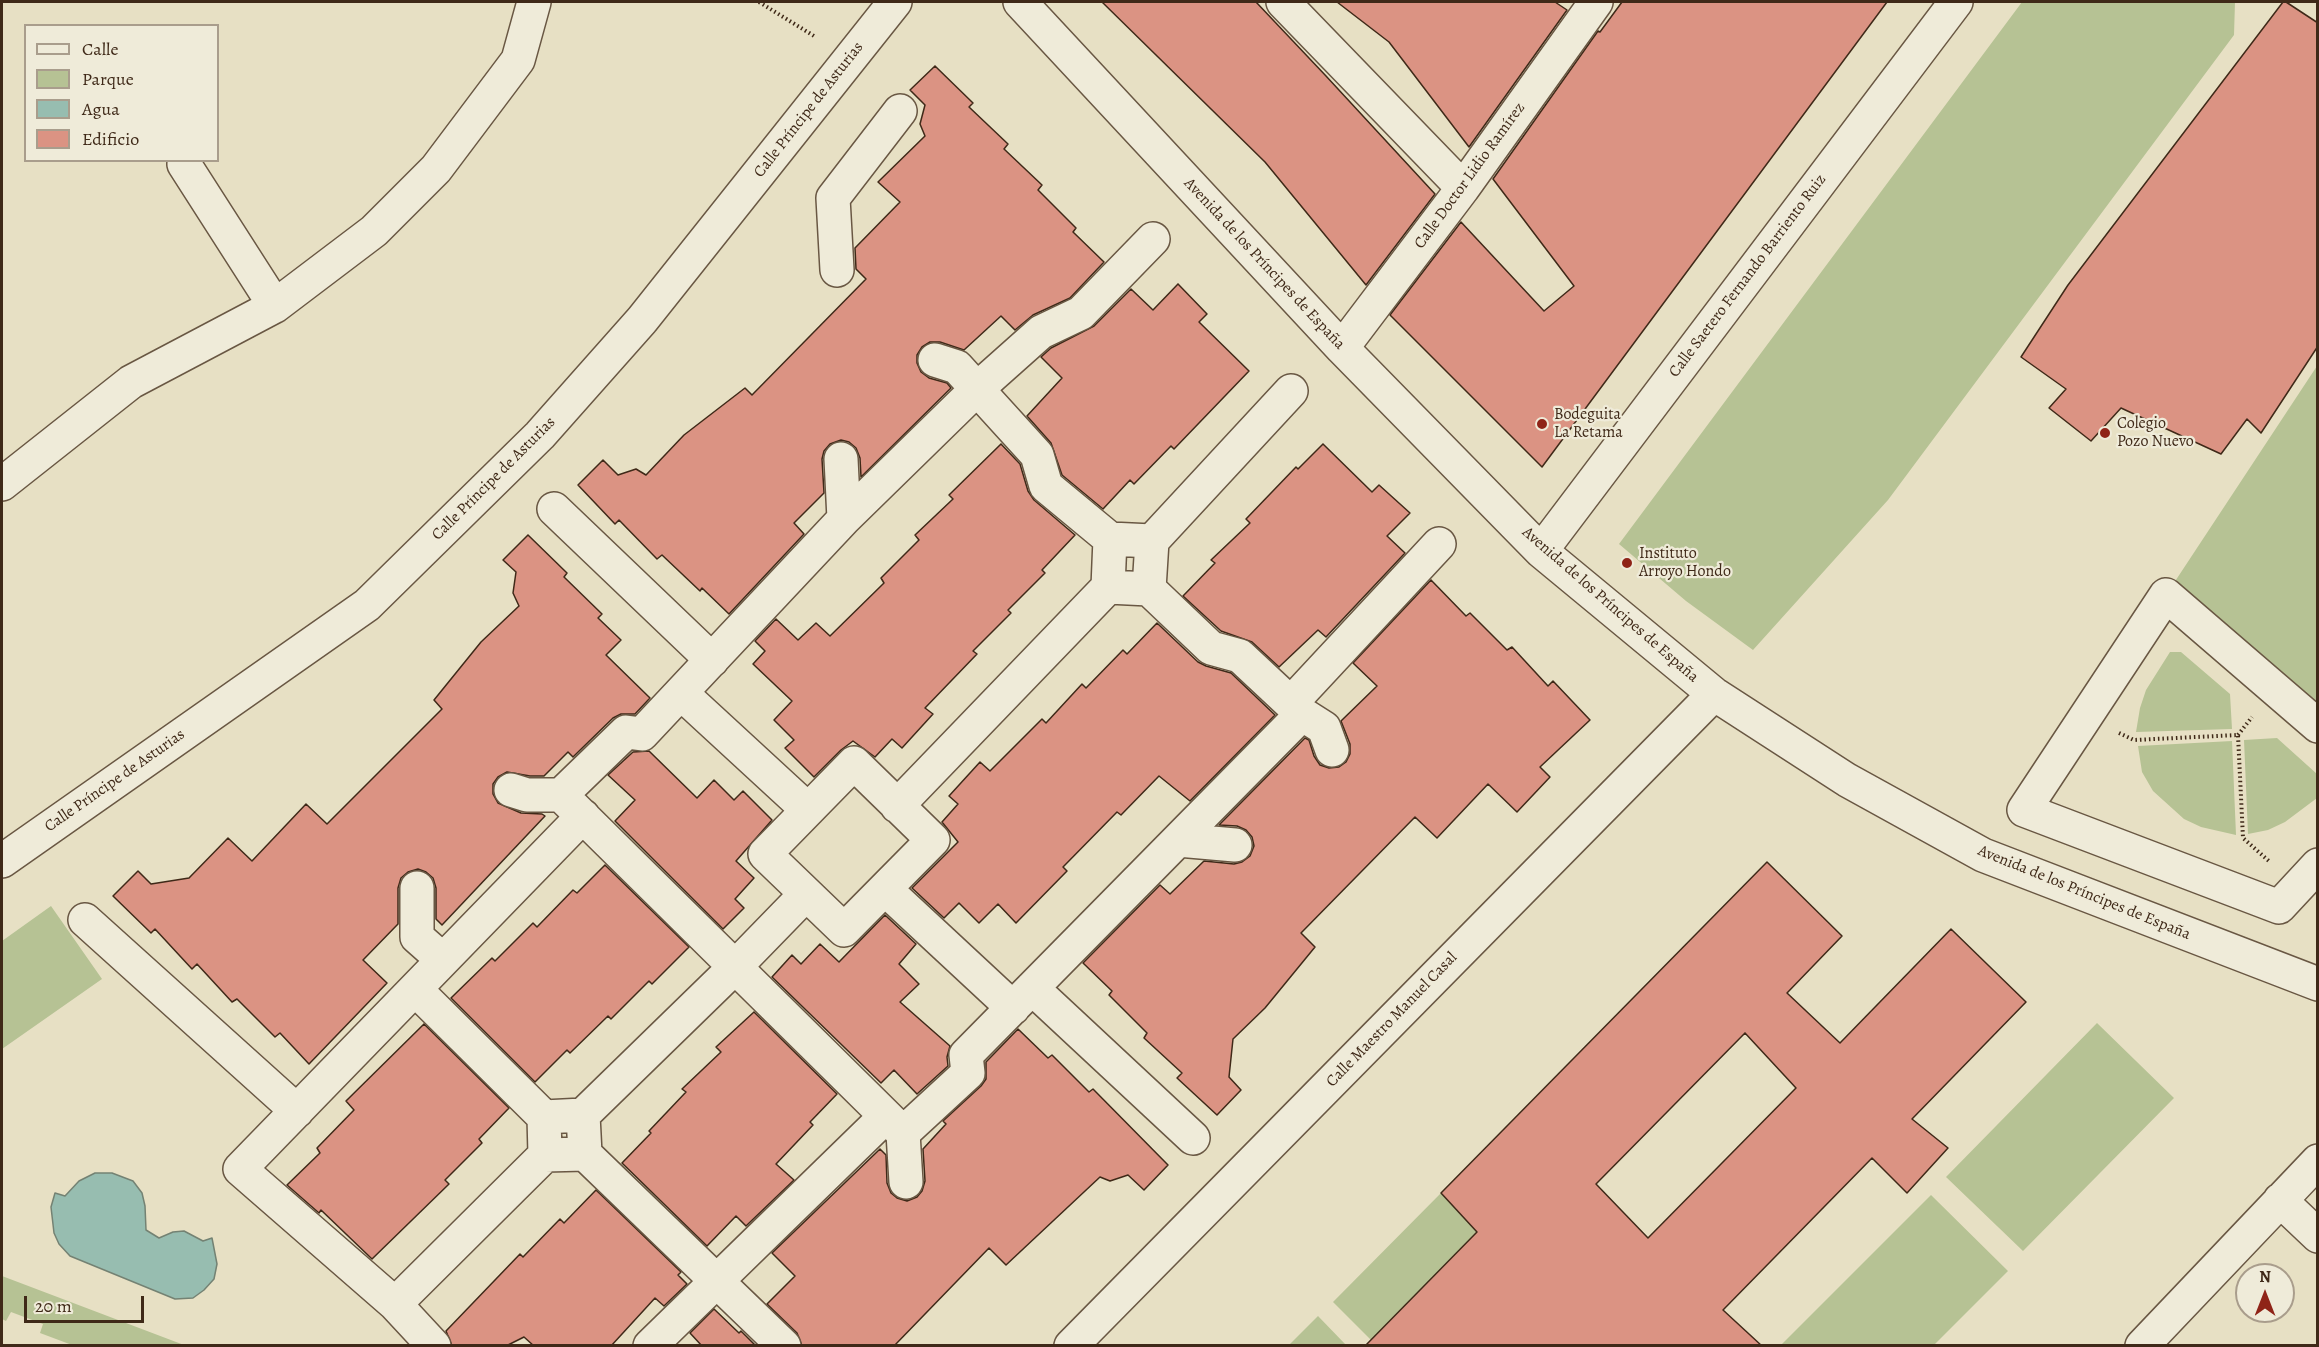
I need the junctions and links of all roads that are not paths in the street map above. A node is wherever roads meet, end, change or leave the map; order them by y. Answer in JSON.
{"nodes":[{"id":1,"x":534,"y":2,"type":"edge"},
{"id":2,"x":895,"y":2,"type":"edge"},
{"id":3,"x":1020,"y":2,"type":"edge"},
{"id":4,"x":1283,"y":2,"type":"edge"},
{"id":5,"x":1596,"y":2,"type":"edge"},
{"id":6,"x":1956,"y":2,"type":"edge"},
{"id":7,"x":900,"y":111,"type":"dead end"},
{"id":8,"x":184,"y":164,"type":"dead end"},
{"id":9,"x":1463,"y":188,"type":"junction"},
{"id":10,"x":1153,"y":239,"type":"dead end"},
{"id":11,"x":837,"y":270,"type":"dead end"},
{"id":12,"x":275,"y":306,"type":"junction"},
{"id":13,"x":1342,"y":348,"type":"junction"},
{"id":14,"x":935,"y":360,"type":"dead end"},
{"id":15,"x":977,"y":389,"type":"junction"},
{"id":16,"x":1291,"y":392,"type":"dead end"},
{"id":17,"x":842,"y":459,"type":"dead end"},
{"id":18,"x":2,"y":484,"type":"edge"},
{"id":19,"x":554,"y":509,"type":"dead end"},
{"id":20,"x":844,"y":519,"type":"junction"},
{"id":21,"x":1110,"y":539,"type":"junction"},
{"id":22,"x":1152,"y":541,"type":"junction"},
{"id":23,"x":1439,"y":544,"type":"dead end"},
{"id":24,"x":1541,"y":551,"type":"junction"},
{"id":25,"x":1108,"y":587,"type":"junction"},
{"id":26,"x":1149,"y":589,"type":"junction"},
{"id":27,"x":712,"y":660,"type":"junction"},
{"id":28,"x":681,"y":693,"type":"junction"},
{"id":29,"x":1714,"y":694,"type":"junction"},
{"id":30,"x":1296,"y":708,"type":"junction"},
{"id":31,"x":2318,"y":726,"type":"edge"},
{"id":32,"x":1332,"y":750,"type":"dead end"},
{"id":33,"x":511,"y":790,"type":"dead end"},
{"id":34,"x":572,"y":806,"type":"junction"},
{"id":35,"x":897,"y":806,"type":"junction"},
{"id":36,"x":808,"y":810,"type":"junction"},
{"id":37,"x":1178,"y":840,"type":"junction"},
{"id":38,"x":1235,"y":845,"type":"dead end"},
{"id":39,"x":2,"y":861,"type":"edge"},
{"id":40,"x":2318,"y":865,"type":"edge"},
{"id":41,"x":417,"y":888,"type":"dead end"},
{"id":42,"x":885,"y":889,"type":"junction"},
{"id":43,"x":806,"y":894,"type":"junction"},
{"id":44,"x":85,"y":920,"type":"dead end"},
{"id":45,"x":443,"y":960,"type":"junction"},
{"id":46,"x":735,"y":967,"type":"junction"},
{"id":47,"x":2318,"y":984,"type":"edge"},
{"id":48,"x":415,"y":989,"type":"junction"},
{"id":49,"x":1023,"y":998,"type":"junction"},
{"id":50,"x":297,"y":1111,"type":"junction"},
{"id":51,"x":583,"y":1115,"type":"junction"},
{"id":52,"x":544,"y":1117,"type":"junction"},
{"id":53,"x":894,"y":1124,"type":"junction"},
{"id":54,"x":1194,"y":1138,"type":"dead end"},
{"id":55,"x":585,"y":1154,"type":"junction"},
{"id":56,"x":545,"y":1155,"type":"junction"},
{"id":57,"x":2318,"y":1161,"type":"edge"},
{"id":58,"x":906,"y":1182,"type":"dead end"},
{"id":59,"x":2280,"y":1200,"type":"junction"},
{"id":60,"x":2318,"y":1236,"type":"edge"},
{"id":61,"x":716,"y":1281,"type":"junction"},
{"id":62,"x":395,"y":1304,"type":"junction"},
{"id":63,"x":434,"y":1346,"type":"edge"},
{"id":64,"x":650,"y":1346,"type":"edge"},
{"id":65,"x":784,"y":1346,"type":"edge"},
{"id":66,"x":1071,"y":1346,"type":"edge"},
{"id":67,"x":2142,"y":1346,"type":"edge"}],
"edges":[{"from":1,"to":12,"type":"street"},
{"from":2,"to":39,"type":"street","name":"Calle Príncipe de Asturias"},
{"from":3,"to":13,"type":"street","name":"Avenida de los Príncipes de España"},
{"from":4,"to":9,"type":"street"},
{"from":5,"to":9,"type":"street","name":"Calle Doctor Lidio Ramírez"},
{"from":6,"to":24,"type":"street","name":"Calle Saetero Fernando Barriento Ruiz"},
{"from":7,"to":11,"type":"street"},
{"from":8,"to":12,"type":"street"},
{"from":9,"to":13,"type":"street","name":"Calle Doctor Lidio Ramírez"},
{"from":10,"to":15,"type":"street"},
{"from":12,"to":18,"type":"street"},
{"from":13,"to":24,"type":"street","name":"Avenida de los Príncipes de España"},
{"from":14,"to":15,"type":"street"},
{"from":15,"to":20,"type":"street"},
{"from":15,"to":21,"type":"street"},
{"from":16,"to":22,"type":"street"},
{"from":17,"to":20,"type":"street"},
{"from":19,"to":27,"type":"street"},
{"from":20,"to":27,"type":"street"},
{"from":21,"to":22,"type":"street"},
{"from":21,"to":25,"type":"street"},
{"from":22,"to":26,"type":"street"},
{"from":23,"to":30,"type":"street"},
{"from":24,"to":29,"type":"street","name":"Avenida de los Príncipes de España"},
{"from":25,"to":26,"type":"street"},
{"from":25,"to":35,"type":"street"},
{"from":26,"to":30,"type":"street"},
{"from":27,"to":28,"type":"street"},
{"from":28,"to":34,"type":"street"},
{"from":28,"to":36,"type":"street"},
{"from":29,"to":47,"type":"street","name":"Avenida de los Príncipes de España"},
{"from":29,"to":66,"type":"street","name":"Calle Maestro Manuel Casal"},
{"from":30,"to":32,"type":"street"},
{"from":30,"to":37,"type":"street"},
{"from":31,"to":40,"type":"street"},
{"from":33,"to":34,"type":"street"},
{"from":34,"to":45,"type":"street"},
{"from":34,"to":46,"type":"street"},
{"from":35,"to":36,"type":"street"},
{"from":35,"to":42,"type":"street"},
{"from":36,"to":43,"type":"street"},
{"from":37,"to":38,"type":"street"},
{"from":37,"to":49,"type":"street"},
{"from":41,"to":45,"type":"street"},
{"from":42,"to":43,"type":"street"},
{"from":42,"to":49,"type":"street"},
{"from":43,"to":46,"type":"street"},
{"from":44,"to":50,"type":"street"},
{"from":45,"to":48,"type":"street"},
{"from":46,"to":51,"type":"street"},
{"from":46,"to":53,"type":"street"},
{"from":48,"to":50,"type":"street"},
{"from":48,"to":52,"type":"street"},
{"from":49,"to":53,"type":"street"},
{"from":49,"to":54,"type":"street"},
{"from":50,"to":62,"type":"street"},
{"from":51,"to":52,"type":"street"},
{"from":51,"to":55,"type":"street"},
{"from":52,"to":56,"type":"street"},
{"from":53,"to":58,"type":"street"},
{"from":53,"to":61,"type":"street"},
{"from":55,"to":56,"type":"street"},
{"from":55,"to":61,"type":"street"},
{"from":56,"to":62,"type":"street"},
{"from":57,"to":59,"type":"street"},
{"from":59,"to":60,"type":"street"},
{"from":59,"to":67,"type":"street"},
{"from":61,"to":64,"type":"street"},
{"from":61,"to":65,"type":"street"},
{"from":62,"to":63,"type":"street"}]}
